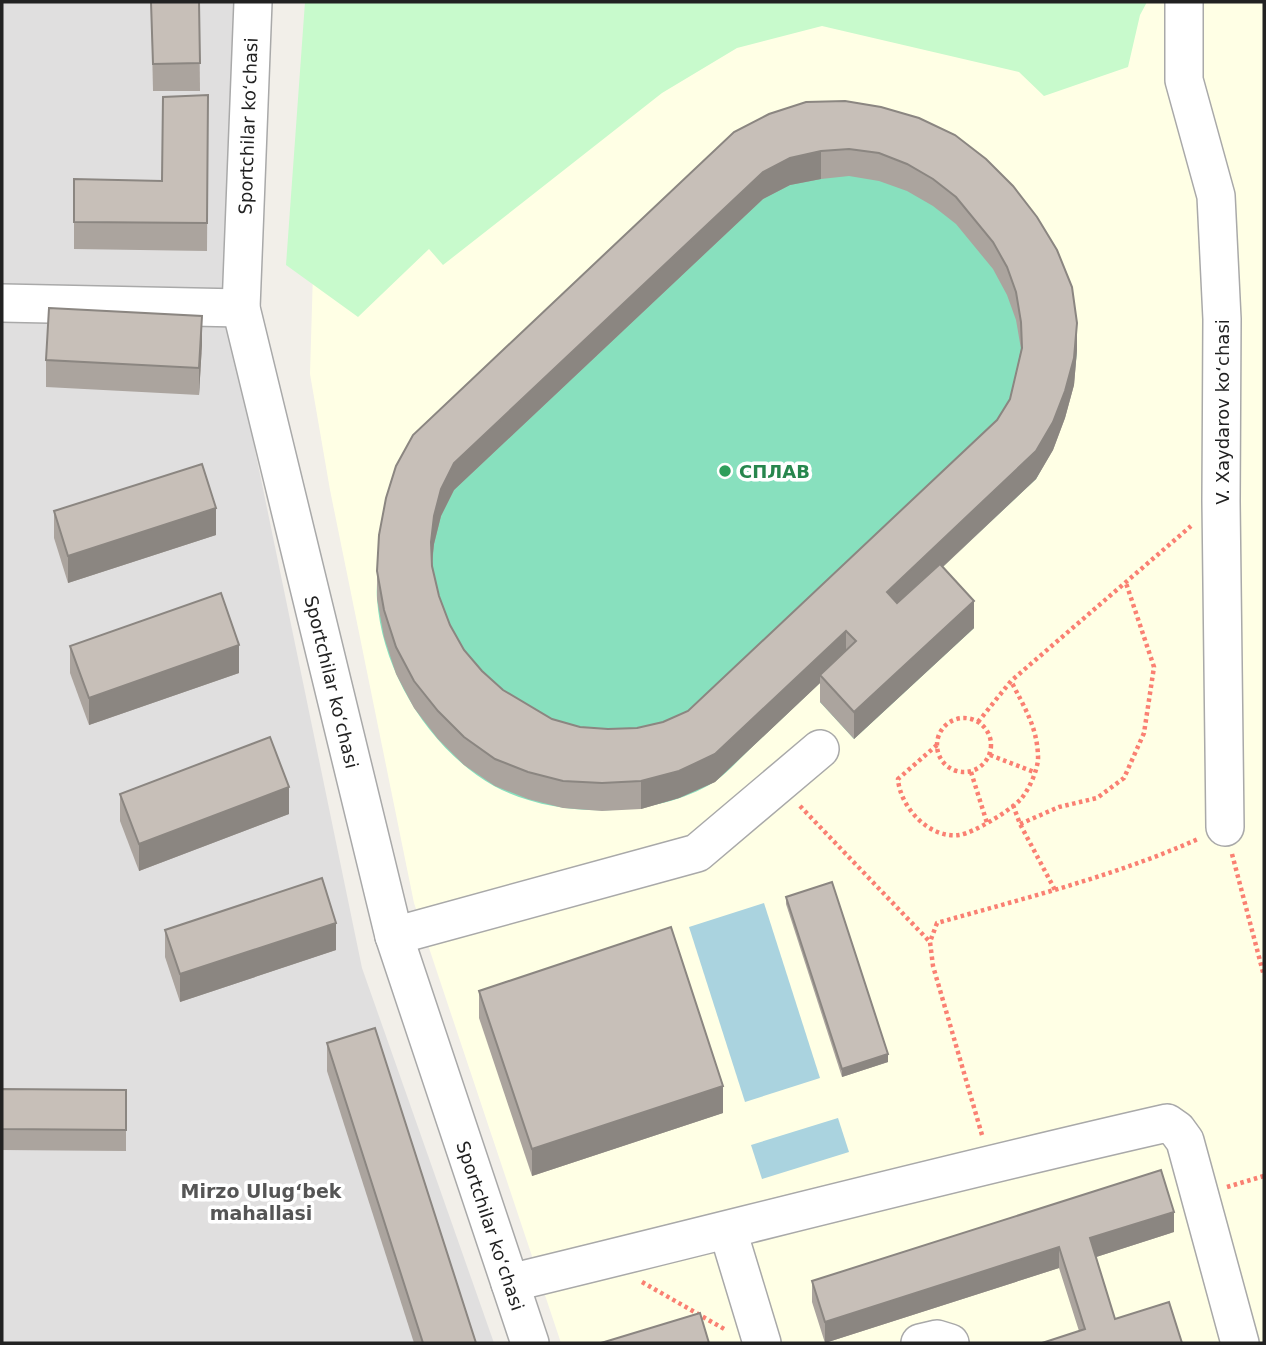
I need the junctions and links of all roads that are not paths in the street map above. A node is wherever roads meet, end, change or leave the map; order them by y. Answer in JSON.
{"nodes":[{"id":1,"x":253,"y":2,"type":"edge"},
{"id":2,"x":1184,"y":2,"type":"edge"},
{"id":3,"x":2,"y":303,"type":"edge"},
{"id":4,"x":242,"y":308,"type":"junction"},
{"id":5,"x":820,"y":749,"type":"dead end"},
{"id":6,"x":1225,"y":827,"type":"road end"},
{"id":7,"x":394,"y":936,"type":"junction"},
{"id":8,"x":728,"y":1231,"type":"junction"},
{"id":9,"x":510,"y":1283,"type":"junction"},
{"id":10,"x":530,"y":1343,"type":"edge"},
{"id":11,"x":762,"y":1343,"type":"edge"},
{"id":12,"x":920,"y":1343,"type":"edge"},
{"id":13,"x":950,"y":1343,"type":"edge"},
{"id":14,"x":1240,"y":1343,"type":"edge"}],
"edges":[{"from":1,"to":4,"type":"street","name":"Sportchilar ko‘chasi"},
{"from":2,"to":6,"type":"street","name":"V. Xaydarov ko‘chasi"},
{"from":3,"to":4,"type":"street"},
{"from":4,"to":7,"type":"street","name":"Sportchilar ko‘chasi"},
{"from":5,"to":7,"type":"street"},
{"from":7,"to":9,"type":"street","name":"Sportchilar ko‘chasi"},
{"from":8,"to":9,"type":"street"},
{"from":8,"to":11,"type":"street"},
{"from":8,"to":14,"type":"street"},
{"from":9,"to":10,"type":"street","name":"Sportchilar ko‘chasi"},
{"from":12,"to":13,"type":"street"}]}
